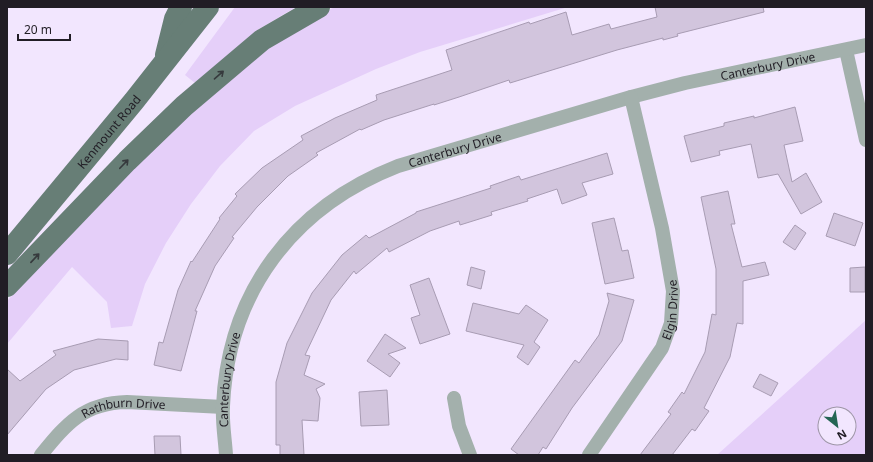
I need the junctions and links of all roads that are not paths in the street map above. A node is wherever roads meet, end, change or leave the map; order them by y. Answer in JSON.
{"nodes":[{"id":1,"x":181,"y":7,"type":"edge"},
{"id":2,"x":208,"y":7,"type":"edge"},
{"id":3,"x":319,"y":7,"type":"edge"},
{"id":4,"x":866,"y":45,"type":"edge"},
{"id":5,"x":846,"y":50,"type":"junction"},
{"id":6,"x":164,"y":64,"type":"junction"},
{"id":7,"x":631,"y":97,"type":"junction"},
{"id":8,"x":866,"y":140,"type":"edge"},
{"id":9,"x":7,"y":254,"type":"edge"},
{"id":10,"x":7,"y":286,"type":"edge"},
{"id":11,"x":454,"y":398,"type":"dead end"},
{"id":12,"x":223,"y":407,"type":"junction"},
{"id":13,"x":41,"y":455,"type":"edge"},
{"id":14,"x":226,"y":455,"type":"edge"},
{"id":15,"x":470,"y":455,"type":"edge"},
{"id":16,"x":589,"y":455,"type":"edge"}],
"edges":[{"from":1,"to":6,"type":"main road"},
{"from":2,"to":6,"type":"main road","name":"Kenmount Road"},
{"from":10,"to":3,"type":"main road","one_way":true},
{"from":4,"to":5,"type":"street","name":"Canterbury Drive"},
{"from":5,"to":7,"type":"street","name":"Canterbury Drive"},
{"from":5,"to":8,"type":"street"},
{"from":6,"to":9,"type":"main road","name":"Kenmount Road"},
{"from":7,"to":12,"type":"street","name":"Canterbury Drive"},
{"from":7,"to":16,"type":"street","name":"Elgin Drive"},
{"from":11,"to":15,"type":"street"},
{"from":12,"to":13,"type":"street","name":"Rathburn Drive"},
{"from":12,"to":14,"type":"street","name":"Canterbury Drive"}]}
